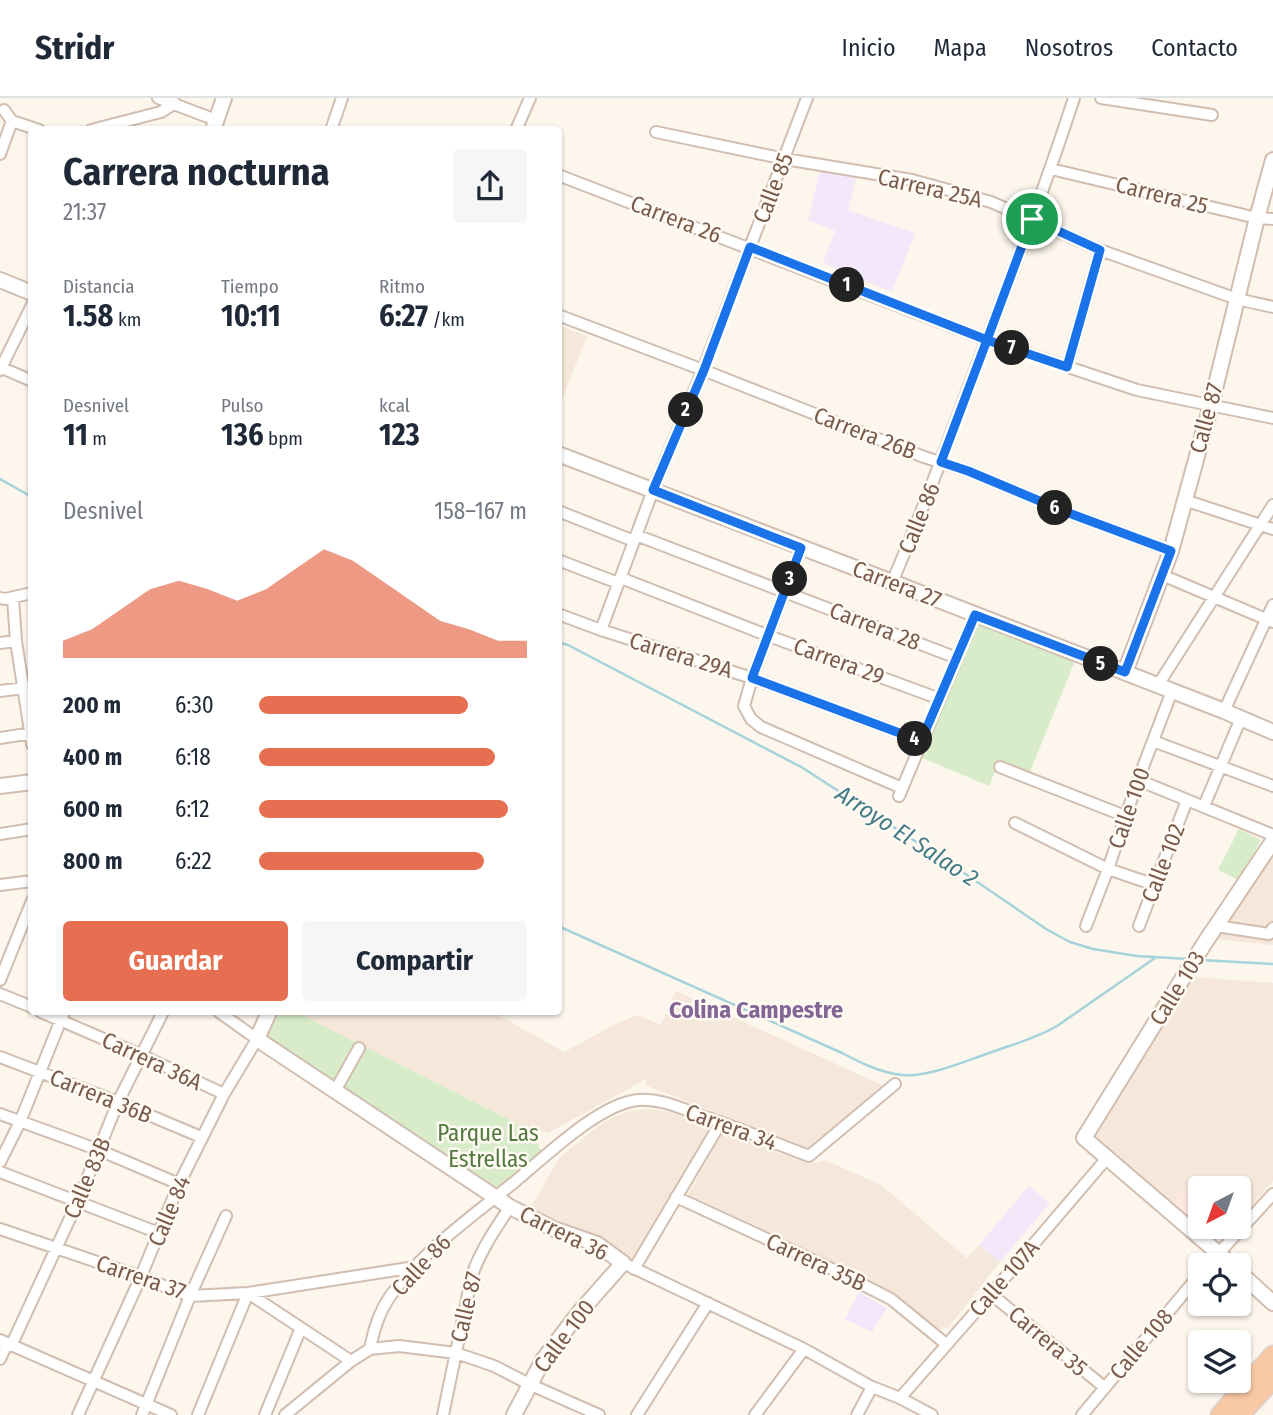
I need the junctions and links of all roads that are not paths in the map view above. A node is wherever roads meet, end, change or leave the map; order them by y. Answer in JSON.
{"nodes":[{"id":1,"x":7,"y":98,"type":"edge"},
{"id":2,"x":158,"y":98,"type":"edge"},
{"id":3,"x":224,"y":98,"type":"edge"},
{"id":4,"x":342,"y":98,"type":"edge"},
{"id":5,"x":530,"y":98,"type":"edge"},
{"id":6,"x":807,"y":98,"type":"edge"},
{"id":7,"x":1074,"y":98,"type":"edge"},
{"id":8,"x":1101,"y":98,"type":"edge"},
{"id":9,"x":175,"y":103,"type":"junction"},
{"id":10,"x":2,"y":109,"type":"edge"},
{"id":11,"x":1212,"y":115,"type":"dead end"},
{"id":12,"x":12,"y":121,"type":"junction"},
{"id":13,"x":214,"y":125,"type":"edge"},
{"id":14,"x":28,"y":126,"type":"edge"},
{"id":15,"x":107,"y":126,"type":"edge"},
{"id":16,"x":332,"y":126,"type":"edge"},
{"id":17,"x":518,"y":126,"type":"edge"},
{"id":18,"x":656,"y":132,"type":"dead end"},
{"id":19,"x":0,"y":154,"type":"edge"},
{"id":20,"x":785,"y":159,"type":"junction"},
{"id":21,"x":1273,"y":160,"type":"edge"},
{"id":22,"x":1051,"y":169,"type":"junction"},
{"id":23,"x":562,"y":176,"type":"edge"},
{"id":24,"x":1256,"y":218,"type":"junction"},
{"id":25,"x":1032,"y":219,"type":"junction"},
{"id":26,"x":1273,"y":219,"type":"edge"},
{"id":27,"x":750,"y":247,"type":"junction"},
{"id":28,"x":1100,"y":250,"type":"junction"},
{"id":29,"x":0,"y":280,"type":"edge"},
{"id":30,"x":28,"y":291,"type":"edge"},
{"id":31,"x":1237,"y":299,"type":"junction"},
{"id":32,"x":1273,"y":307,"type":"edge"},
{"id":33,"x":28,"y":313,"type":"edge"},
{"id":34,"x":562,"y":317,"type":"edge"},
{"id":35,"x":987,"y":340,"type":"junction"},
{"id":36,"x":1067,"y":367,"type":"junction"},
{"id":37,"x":0,"y":368,"type":"edge"},
{"id":38,"x":704,"y":370,"type":"junction"},
{"id":39,"x":28,"y":379,"type":"edge"},
{"id":40,"x":1211,"y":405,"type":"junction"},
{"id":41,"x":1273,"y":418,"type":"edge"},
{"id":42,"x":562,"y":456,"type":"edge"},
{"id":43,"x":941,"y":462,"type":"junction"},
{"id":44,"x":653,"y":490,"type":"junction"},
{"id":45,"x":1184,"y":500,"type":"junction"},
{"id":46,"x":1273,"y":505,"type":"edge"},
{"id":47,"x":562,"y":512,"type":"edge"},
{"id":48,"x":1261,"y":524,"type":"junction"},
{"id":49,"x":1273,"y":529,"type":"edge"},
{"id":50,"x":635,"y":538,"type":"junction"},
{"id":51,"x":801,"y":548,"type":"junction"},
{"id":52,"x":1171,"y":551,"type":"junction"},
{"id":53,"x":562,"y":561,"type":"edge"},
{"id":54,"x":1162,"y":575,"type":"junction"},
{"id":55,"x":619,"y":580,"type":"junction"},
{"id":56,"x":892,"y":582,"type":"junction"},
{"id":57,"x":786,"y":592,"type":"junction"},
{"id":58,"x":28,"y":594,"type":"edge"},
{"id":59,"x":0,"y":598,"type":"edge"},
{"id":60,"x":13,"y":598,"type":"junction"},
{"id":61,"x":1214,"y":598,"type":"junction"},
{"id":62,"x":1273,"y":605,"type":"edge"},
{"id":63,"x":562,"y":615,"type":"edge"},
{"id":64,"x":975,"y":615,"type":"junction"},
{"id":65,"x":1270,"y":621,"type":"edge"},
{"id":66,"x":601,"y":630,"type":"junction"},
{"id":67,"x":769,"y":636,"type":"junction"},
{"id":68,"x":16,"y":641,"type":"junction"},
{"id":69,"x":0,"y":643,"type":"edge"},
{"id":70,"x":957,"y":658,"type":"junction"},
{"id":71,"x":1125,"y":672,"type":"junction"},
{"id":72,"x":752,"y":678,"type":"junction"},
{"id":73,"x":1158,"y":685,"type":"junction"},
{"id":74,"x":27,"y":687,"type":"edge"},
{"id":75,"x":0,"y":691,"type":"edge"},
{"id":76,"x":1172,"y":691,"type":"junction"},
{"id":77,"x":940,"y":699,"type":"junction"},
{"id":78,"x":1224,"y":711,"type":"junction"},
{"id":79,"x":1241,"y":718,"type":"junction"},
{"id":80,"x":1273,"y":732,"type":"edge"},
{"id":81,"x":28,"y":737,"type":"edge"},
{"id":82,"x":0,"y":738,"type":"edge"},
{"id":83,"x":921,"y":741,"type":"junction"},
{"id":84,"x":1153,"y":741,"type":"junction"},
{"id":85,"x":1000,"y":766,"type":"dead end"},
{"id":86,"x":1220,"y":766,"type":"junction"},
{"id":87,"x":1138,"y":779,"type":"junction"},
{"id":88,"x":28,"y":782,"type":"edge"},
{"id":89,"x":0,"y":786,"type":"edge"},
{"id":90,"x":1273,"y":786,"type":"edge"},
{"id":91,"x":1187,"y":800,"type":"junction"},
{"id":92,"x":1204,"y":806,"type":"junction"},
{"id":93,"x":1125,"y":816,"type":"junction"},
{"id":94,"x":1015,"y":823,"type":"dead end"},
{"id":95,"x":28,"y":830,"type":"edge"},
{"id":96,"x":0,"y":834,"type":"edge"},
{"id":97,"x":1273,"y":835,"type":"edge"},
{"id":98,"x":1273,"y":841,"type":"edge"},
{"id":99,"x":1108,"y":869,"type":"junction"},
{"id":100,"x":28,"y":882,"type":"edge"},
{"id":101,"x":0,"y":885,"type":"edge"},
{"id":102,"x":1155,"y":885,"type":"junction"},
{"id":103,"x":28,"y":911,"type":"edge"},
{"id":104,"x":1086,"y":926,"type":"dead end"},
{"id":105,"x":1139,"y":926,"type":"dead end"},
{"id":106,"x":1216,"y":926,"type":"junction"},
{"id":107,"x":1271,"y":931,"type":"edge"},
{"id":108,"x":0,"y":980,"type":"edge"},
{"id":109,"x":0,"y":994,"type":"edge"},
{"id":110,"x":28,"y":1005,"type":"edge"},
{"id":111,"x":161,"y":1015,"type":"edge"},
{"id":112,"x":223,"y":1015,"type":"edge"},
{"id":113,"x":268,"y":1015,"type":"edge"},
{"id":114,"x":62,"y":1016,"type":"edge"},
{"id":115,"x":257,"y":1039,"type":"junction"},
{"id":116,"x":359,"y":1048,"type":"dead end"},
{"id":117,"x":141,"y":1055,"type":"junction"},
{"id":118,"x":0,"y":1057,"type":"edge"},
{"id":119,"x":41,"y":1072,"type":"junction"},
{"id":120,"x":895,"y":1084,"type":"dead end"},
{"id":121,"x":335,"y":1091,"type":"junction"},
{"id":122,"x":224,"y":1094,"type":"junction"},
{"id":123,"x":118,"y":1102,"type":"junction"},
{"id":124,"x":0,"y":1114,"type":"edge"},
{"id":125,"x":20,"y":1122,"type":"junction"},
{"id":126,"x":721,"y":1122,"type":"junction"},
{"id":127,"x":201,"y":1137,"type":"junction"},
{"id":128,"x":99,"y":1150,"type":"junction"},
{"id":129,"x":1107,"y":1158,"type":"junction"},
{"id":130,"x":0,"y":1162,"type":"edge"},
{"id":131,"x":0,"y":1172,"type":"edge"},
{"id":132,"x":178,"y":1184,"type":"junction"},
{"id":133,"x":1273,"y":1195,"type":"edge"},
{"id":134,"x":676,"y":1197,"type":"junction"},
{"id":135,"x":495,"y":1198,"type":"junction"},
{"id":136,"x":78,"y":1201,"type":"junction"},
{"id":137,"x":510,"y":1207,"type":"junction"},
{"id":138,"x":226,"y":1216,"type":"dead end"},
{"id":139,"x":1,"y":1231,"type":"edge"},
{"id":140,"x":159,"y":1233,"type":"junction"},
{"id":141,"x":57,"y":1248,"type":"junction"},
{"id":142,"x":1218,"y":1253,"type":"joint"},
{"id":143,"x":628,"y":1266,"type":"junction"},
{"id":144,"x":415,"y":1267,"type":"junction"},
{"id":145,"x":141,"y":1277,"type":"junction"},
{"id":146,"x":1251,"y":1283,"type":"edge"},
{"id":147,"x":1188,"y":1288,"type":"edge"},
{"id":148,"x":248,"y":1293,"type":"junction"},
{"id":149,"x":991,"y":1294,"type":"junction"},
{"id":150,"x":191,"y":1296,"type":"junction"},
{"id":151,"x":708,"y":1303,"type":"junction"},
{"id":152,"x":1273,"y":1303,"type":"edge"},
{"id":153,"x":301,"y":1328,"type":"junction"},
{"id":154,"x":6,"y":1343,"type":"edge"},
{"id":155,"x":946,"y":1344,"type":"junction"},
{"id":156,"x":370,"y":1349,"type":"junction"},
{"id":157,"x":804,"y":1349,"type":"junction"},
{"id":158,"x":456,"y":1353,"type":"junction"},
{"id":159,"x":1273,"y":1355,"type":"edge"},
{"id":160,"x":0,"y":1359,"type":"edge"},
{"id":161,"x":351,"y":1361,"type":"junction"},
{"id":162,"x":1273,"y":1379,"type":"edge"},
{"id":163,"x":93,"y":1382,"type":"junction"},
{"id":164,"x":529,"y":1384,"type":"junction"},
{"id":165,"x":872,"y":1387,"type":"junction"},
{"id":166,"x":1104,"y":1387,"type":"junction"},
{"id":167,"x":900,"y":1398,"type":"junction"},
{"id":168,"x":304,"y":1400,"type":"junction"},
{"id":169,"x":144,"y":1410,"type":"edge"},
{"id":170,"x":78,"y":1415,"type":"edge"},
{"id":171,"x":171,"y":1415,"type":"edge"},
{"id":172,"x":198,"y":1415,"type":"edge"},
{"id":173,"x":265,"y":1415,"type":"edge"},
{"id":174,"x":285,"y":1415,"type":"edge"},
{"id":175,"x":300,"y":1415,"type":"edge"},
{"id":176,"x":443,"y":1415,"type":"edge"},
{"id":177,"x":514,"y":1415,"type":"edge"},
{"id":178,"x":599,"y":1415,"type":"edge"},
{"id":179,"x":637,"y":1415,"type":"edge"},
{"id":180,"x":755,"y":1415,"type":"edge"},
{"id":181,"x":858,"y":1415,"type":"edge"},
{"id":182,"x":932,"y":1415,"type":"edge"},
{"id":183,"x":1082,"y":1415,"type":"edge"},
{"id":184,"x":1220,"y":1415,"type":"edge"},
{"id":185,"x":1240,"y":1415,"type":"edge"}],
"edges":[{"from":1,"to":10,"type":"street"},
{"from":2,"to":9,"type":"street"},
{"from":3,"to":13,"type":"street"},
{"from":4,"to":16,"type":"street"},
{"from":5,"to":17,"type":"street"},
{"from":6,"to":20,"type":"street","name":"Calle 85"},
{"from":7,"to":22,"type":"street","name":"Calle 86"},
{"from":8,"to":11,"type":"street"},
{"from":9,"to":13,"type":"street"},
{"from":9,"to":15,"type":"street"},
{"from":10,"to":12,"type":"street"},
{"from":12,"to":14,"type":"street"},
{"from":12,"to":19,"type":"street"},
{"from":18,"to":20,"type":"street","name":"Carrera 25A"},
{"from":20,"to":25,"type":"street","name":"Carrera 25A"},
{"from":20,"to":27,"type":"street","name":"Calle 85"},
{"from":21,"to":24,"type":"street","name":"Calle 87"},
{"from":22,"to":24,"type":"street","name":"Carrera 25"},
{"from":22,"to":25,"type":"street","name":"Calle 86"},
{"from":23,"to":27,"type":"street","name":"Carrera 26"},
{"from":24,"to":26,"type":"street","name":"Carrera 25"},
{"from":24,"to":31,"type":"street","name":"Calle 87"},
{"from":25,"to":28,"type":"street","name":"Carrera 25A"},
{"from":25,"to":35,"type":"street","name":"Calle 86"},
{"from":27,"to":35,"type":"street","name":"Carrera 26"},
{"from":27,"to":38,"type":"street","name":"Calle 85"},
{"from":28,"to":31,"type":"street","name":"Carrera 25A"},
{"from":28,"to":36,"type":"street"},
{"from":29,"to":30,"type":"street"},
{"from":31,"to":32,"type":"street","name":"Carrera 25A"},
{"from":31,"to":40,"type":"street","name":"Calle 87"},
{"from":33,"to":37,"type":"street"},
{"from":34,"to":38,"type":"street","name":"Carrera 26B"},
{"from":35,"to":36,"type":"street","name":"Carrera 26"},
{"from":35,"to":43,"type":"street","name":"Calle 86"},
{"from":36,"to":40,"type":"street","name":"Carrera 26"},
{"from":37,"to":39,"type":"street"},
{"from":38,"to":43,"type":"street","name":"Carrera 26B"},
{"from":38,"to":44,"type":"street","name":"Calle 85"},
{"from":40,"to":41,"type":"street","name":"Carrera 26"},
{"from":40,"to":45,"type":"street","name":"Calle 87"},
{"from":42,"to":44,"type":"street","name":"Carrera 27"},
{"from":43,"to":52,"type":"street","name":"Carrera 26B"},
{"from":43,"to":56,"type":"street","name":"Calle 86"},
{"from":44,"to":50,"type":"street","name":"Calle 85"},
{"from":44,"to":51,"type":"street","name":"Carrera 27"},
{"from":45,"to":48,"type":"street"},
{"from":45,"to":52,"type":"street","name":"Calle 87"},
{"from":46,"to":48,"type":"street"},
{"from":47,"to":50,"type":"street","name":"Carrera 28"},
{"from":48,"to":49,"type":"street"},
{"from":48,"to":61,"type":"street"},
{"from":50,"to":55,"type":"street","name":"Calle 85"},
{"from":50,"to":57,"type":"street","name":"Carrera 28"},
{"from":51,"to":56,"type":"street","name":"Carrera 27"},
{"from":51,"to":57,"type":"street"},
{"from":52,"to":54,"type":"street","name":"Calle 87"},
{"from":53,"to":55,"type":"street","name":"Carrera 29"},
{"from":54,"to":61,"type":"street"},
{"from":54,"to":71,"type":"street","name":"Calle 87"},
{"from":55,"to":66,"type":"street","name":"Calle 85"},
{"from":55,"to":67,"type":"street","name":"Carrera 29"},
{"from":56,"to":64,"type":"street","name":"Carrera 27"},
{"from":57,"to":67,"type":"street"},
{"from":57,"to":70,"type":"street","name":"Carrera 28"},
{"from":58,"to":60,"type":"street"},
{"from":59,"to":60,"type":"street"},
{"from":60,"to":68,"type":"street"},
{"from":61,"to":65,"type":"street"},
{"from":61,"to":73,"type":"street"},
{"from":62,"to":65,"type":"street"},
{"from":63,"to":66,"type":"street","name":"Carrera 29A"},
{"from":64,"to":70,"type":"street"},
{"from":64,"to":71,"type":"street","name":"Carrera 27"},
{"from":65,"to":78,"type":"street"},
{"from":66,"to":72,"type":"street","name":"Carrera 29A"},
{"from":67,"to":72,"type":"street"},
{"from":67,"to":77,"type":"street","name":"Carrera 29"},
{"from":68,"to":69,"type":"street"},
{"from":68,"to":74,"type":"street"},
{"from":70,"to":77,"type":"street"},
{"from":71,"to":73,"type":"street","name":"Carrera 27"},
{"from":72,"to":83,"type":"street","name":"Carrera 29A"},
{"from":72,"to":83,"type":"street"},
{"from":73,"to":76,"type":"street","name":"Carrera 27"},
{"from":74,"to":75,"type":"street"},
{"from":76,"to":78,"type":"street","name":"Carrera 27"},
{"from":76,"to":84,"type":"street","name":"Calle 100"},
{"from":77,"to":83,"type":"street"},
{"from":78,"to":79,"type":"street","name":"Carrera 27"},
{"from":79,"to":80,"type":"street","name":"Carrera 27"},
{"from":79,"to":86,"type":"street"},
{"from":81,"to":82,"type":"street"},
{"from":84,"to":86,"type":"street"},
{"from":84,"to":87,"type":"street","name":"Calle 100"},
{"from":85,"to":93,"type":"street"},
{"from":86,"to":90,"type":"street"},
{"from":86,"to":92,"type":"street"},
{"from":87,"to":91,"type":"street"},
{"from":87,"to":93,"type":"street","name":"Calle 100"},
{"from":88,"to":89,"type":"street"},
{"from":91,"to":92,"type":"street"},
{"from":91,"to":102,"type":"street","name":"Calle 102"},
{"from":92,"to":97,"type":"street"},
{"from":93,"to":99,"type":"street","name":"Calle 100"},
{"from":94,"to":99,"type":"street"},
{"from":95,"to":96,"type":"street"},
{"from":98,"to":106,"type":"street","name":"Calle 103"},
{"from":99,"to":102,"type":"street"},
{"from":99,"to":104,"type":"street","name":"Calle 100"},
{"from":100,"to":101,"type":"street"},
{"from":102,"to":105,"type":"street","name":"Calle 102"},
{"from":103,"to":108,"type":"street"},
{"from":106,"to":107,"type":"street"},
{"from":106,"to":129,"type":"street","name":"Calle 103"},
{"from":109,"to":110,"type":"street"},
{"from":111,"to":117,"type":"street","name":"Calle 83B"},
{"from":112,"to":115,"type":"street","name":"Carrera 36"},
{"from":113,"to":115,"type":"street","name":"Calle 84"},
{"from":114,"to":117,"type":"street","name":"Carrera 36A"},
{"from":114,"to":119,"type":"street"},
{"from":115,"to":121,"type":"street","name":"Carrera 36"},
{"from":115,"to":122,"type":"street","name":"Calle 84"},
{"from":116,"to":121,"type":"street"},
{"from":117,"to":122,"type":"street","name":"Carrera 36A"},
{"from":117,"to":123,"type":"street","name":"Calle 83B"},
{"from":118,"to":119,"type":"street","name":"Carrera 36B"},
{"from":119,"to":123,"type":"street","name":"Carrera 36B"},
{"from":119,"to":125,"type":"street"},
{"from":120,"to":126,"type":"street","name":"Carrera 34"},
{"from":121,"to":135,"type":"street","name":"Carrera 36"},
{"from":122,"to":127,"type":"street","name":"Calle 84"},
{"from":123,"to":127,"type":"street","name":"Carrera 36B"},
{"from":123,"to":128,"type":"street","name":"Calle 83B"},
{"from":124,"to":125,"type":"street"},
{"from":125,"to":128,"type":"street"},
{"from":125,"to":130,"type":"street"},
{"from":126,"to":134,"type":"street","name":"Calle 100"},
{"from":126,"to":135,"type":"street","name":"Carrera 34"},
{"from":127,"to":132,"type":"street","name":"Calle 84"},
{"from":128,"to":132,"type":"street"},
{"from":128,"to":136,"type":"street","name":"Calle 83B"},
{"from":129,"to":142,"type":"street"},
{"from":129,"to":149,"type":"street","name":"Calle 107A"},
{"from":131,"to":136,"type":"street"},
{"from":132,"to":140,"type":"street","name":"Calle 84"},
{"from":133,"to":142,"type":"street"},
{"from":134,"to":143,"type":"street","name":"Calle 100"},
{"from":134,"to":155,"type":"street","name":"Carrera 35B"},
{"from":135,"to":137,"type":"street","name":"Carrera 36"},
{"from":135,"to":144,"type":"street","name":"Calle 86"},
{"from":136,"to":140,"type":"street"},
{"from":136,"to":141,"type":"street","name":"Calle 83B"},
{"from":137,"to":143,"type":"street","name":"Carrera 36"},
{"from":137,"to":158,"type":"street","name":"Calle 87"},
{"from":138,"to":150,"type":"street"},
{"from":139,"to":141,"type":"street","name":"Carrera 37"},
{"from":140,"to":145,"type":"street","name":"Calle 84"},
{"from":141,"to":145,"type":"street","name":"Carrera 37"},
{"from":141,"to":154,"type":"street","name":"Calle 83B"},
{"from":143,"to":151,"type":"street","name":"Carrera 36"},
{"from":143,"to":164,"type":"street","name":"Calle 100"},
{"from":144,"to":148,"type":"street","name":"Carrera 37"},
{"from":144,"to":156,"type":"street","name":"Calle 86"},
{"from":145,"to":150,"type":"street","name":"Carrera 37"},
{"from":145,"to":163,"type":"street","name":"Calle 84"},
{"from":146,"to":152,"type":"street"},
{"from":147,"to":166,"type":"street","name":"Calle 108"},
{"from":148,"to":150,"type":"street","name":"Carrera 37"},
{"from":148,"to":153,"type":"street"},
{"from":148,"to":172,"type":"street"},
{"from":149,"to":155,"type":"street","name":"Calle 107A"},
{"from":149,"to":166,"type":"street","name":"Carrera 35"},
{"from":150,"to":169,"type":"street"},
{"from":151,"to":157,"type":"street","name":"Carrera 36"},
{"from":151,"to":179,"type":"street"},
{"from":153,"to":161,"type":"street"},
{"from":153,"to":173,"type":"street"},
{"from":154,"to":160,"type":"street","name":"Calle 83B"},
{"from":154,"to":163,"type":"street"},
{"from":155,"to":167,"type":"street","name":"Calle 107A"},
{"from":156,"to":158,"type":"street"},
{"from":156,"to":161,"type":"street"},
{"from":157,"to":165,"type":"street","name":"Carrera 36"},
{"from":157,"to":180,"type":"street"},
{"from":158,"to":164,"type":"street"},
{"from":158,"to":176,"type":"street","name":"Calle 87"},
{"from":159,"to":184,"type":"highway"},
{"from":161,"to":168,"type":"street"},
{"from":162,"to":185,"type":"highway"},
{"from":163,"to":169,"type":"street"},
{"from":163,"to":170,"type":"street","name":"Calle 84"},
{"from":164,"to":177,"type":"street","name":"Calle 100"},
{"from":164,"to":178,"type":"street"},
{"from":165,"to":167,"type":"street","name":"Carrera 36"},
{"from":165,"to":181,"type":"street"},
{"from":166,"to":183,"type":"street","name":"Calle 108"},
{"from":167,"to":182,"type":"street","name":"Carrera 36"},
{"from":168,"to":174,"type":"street"},
{"from":168,"to":175,"type":"street"},
{"from":169,"to":171,"type":"street"}]}
